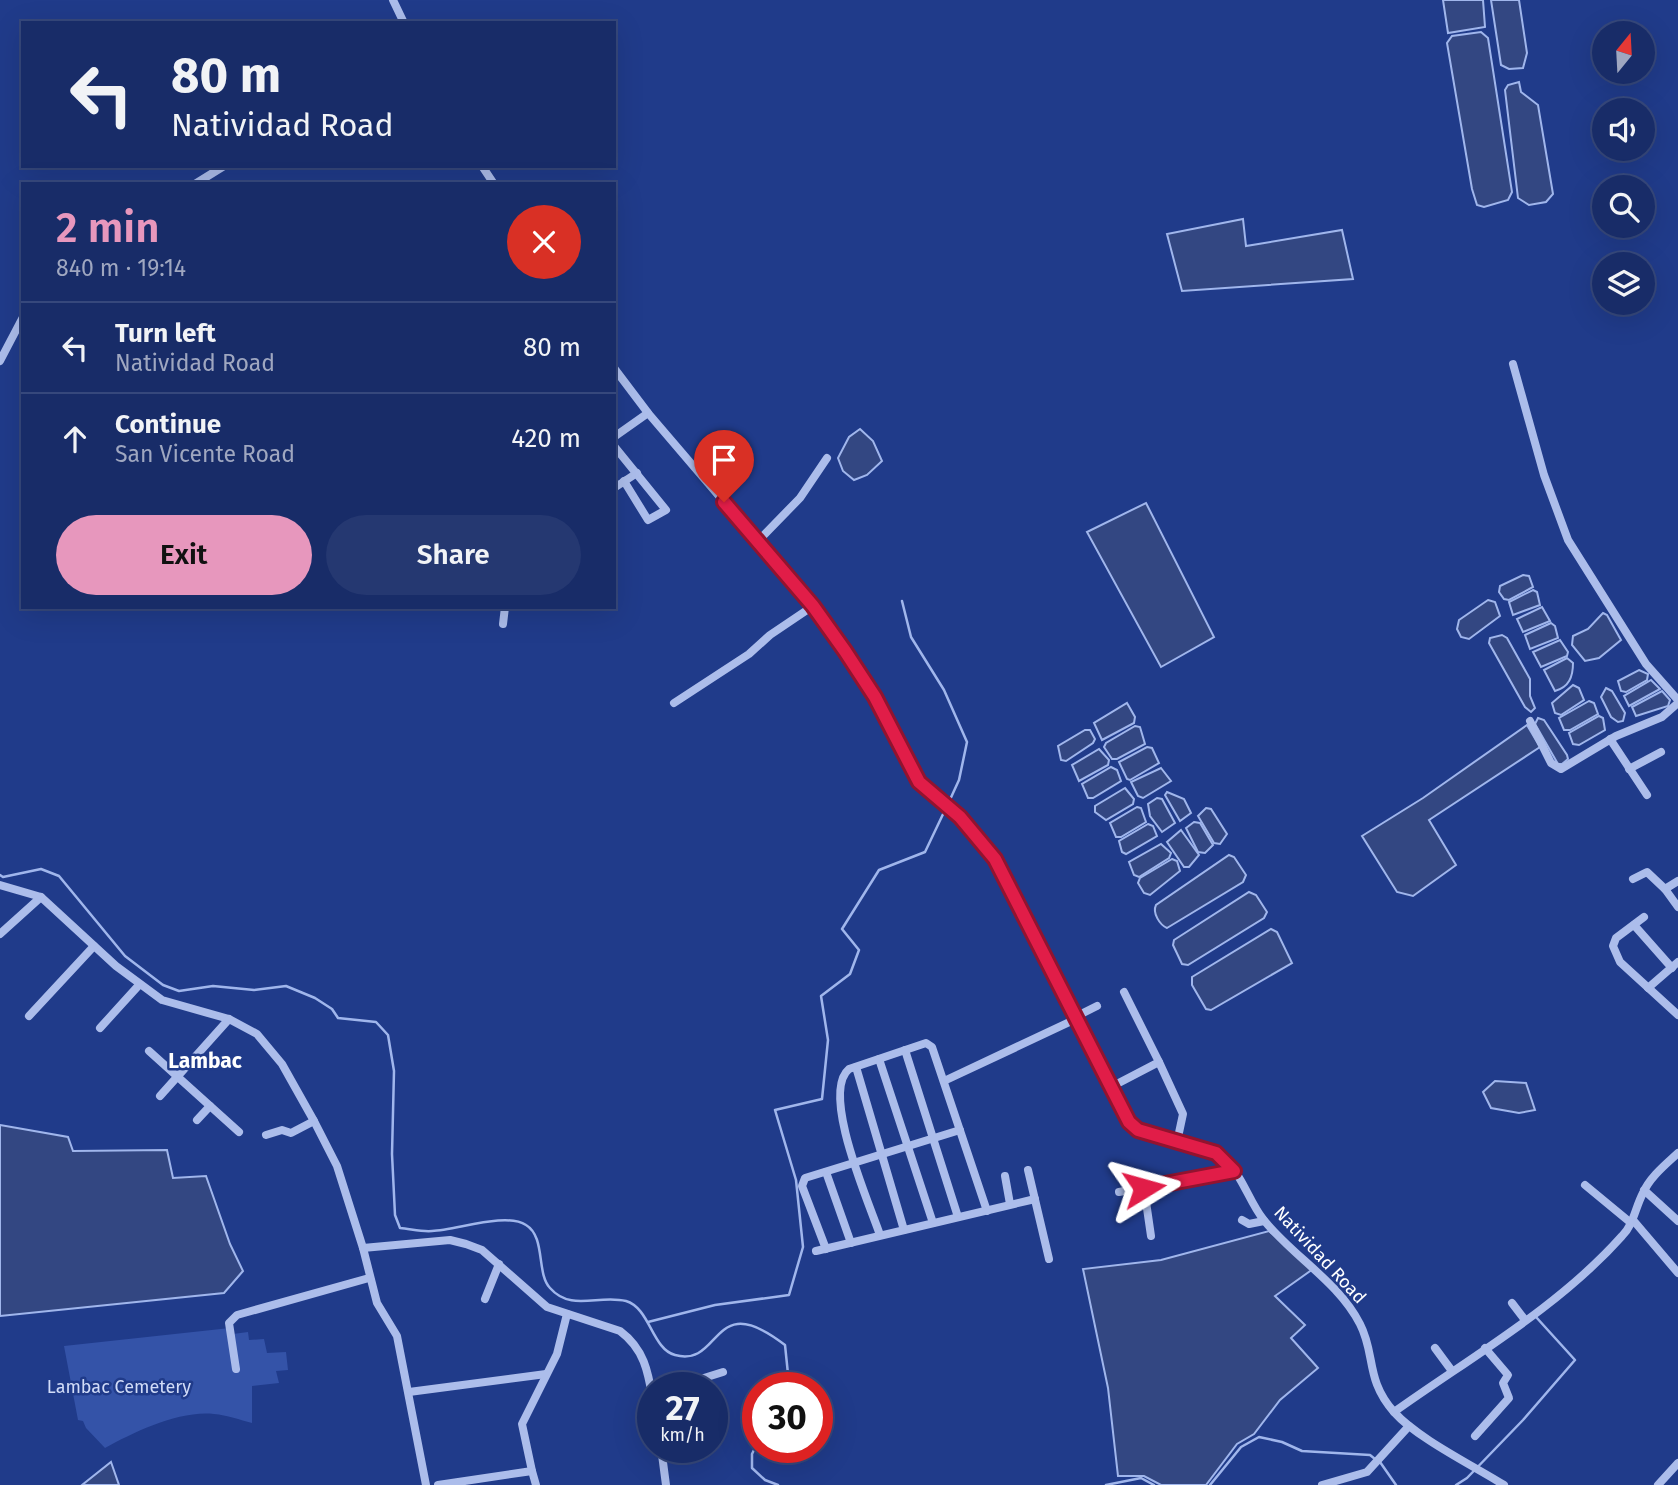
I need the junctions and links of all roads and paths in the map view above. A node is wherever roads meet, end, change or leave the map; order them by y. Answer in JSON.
{"nodes":[{"id":1,"x":393,"y":0,"type":"edge"},
{"id":2,"x":403,"y":21,"type":"edge"},
{"id":3,"x":221,"y":168,"type":"edge"},
{"id":4,"x":198,"y":182,"type":"edge"},
{"id":5,"x":21,"y":321,"type":"edge"},
{"id":6,"x":0,"y":361,"type":"edge"},
{"id":7,"x":1513,"y":364,"type":"dead end"},
{"id":8,"x":616,"y":371,"type":"edge"},
{"id":9,"x":648,"y":413,"type":"junction"},
{"id":10,"x":616,"y":436,"type":"edge"},
{"id":11,"x":616,"y":448,"type":"edge"},
{"id":12,"x":827,"y":458,"type":"dead end"},
{"id":13,"x":637,"y":473,"type":"junction"},
{"id":14,"x":624,"y":481,"type":"junction"},
{"id":15,"x":616,"y":487,"type":"edge"},
{"id":16,"x":758,"y":541,"type":"junction"},
{"id":17,"x":813,"y":606,"type":"junction"},
{"id":18,"x":505,"y":609,"type":"edge"},
{"id":19,"x":503,"y":624,"type":"dead end"},
{"id":20,"x":1678,"y":701,"type":"edge"},
{"id":21,"x":674,"y":703,"type":"dead end"},
{"id":22,"x":1530,"y":721,"type":"dead end"},
{"id":23,"x":1610,"y":739,"type":"junction"},
{"id":24,"x":1661,"y":752,"type":"dead end"},
{"id":25,"x":1629,"y":769,"type":"junction"},
{"id":26,"x":1647,"y":795,"type":"dead end"},
{"id":27,"x":1633,"y":879,"type":"dead end"},
{"id":28,"x":1678,"y":881,"type":"edge"},
{"id":29,"x":0,"y":886,"type":"edge"},
{"id":30,"x":1665,"y":889,"type":"junction"},
{"id":31,"x":41,"y":897,"type":"junction"},
{"id":32,"x":1678,"y":907,"type":"edge"},
{"id":33,"x":1644,"y":917,"type":"dead end"},
{"id":34,"x":1634,"y":925,"type":"junction"},
{"id":35,"x":0,"y":934,"type":"edge"},
{"id":36,"x":94,"y":946,"type":"junction"},
{"id":37,"x":1675,"y":965,"type":"edge"},
{"id":38,"x":139,"y":985,"type":"junction"},
{"id":39,"x":1648,"y":988,"type":"junction"},
{"id":40,"x":1124,"y":992,"type":"dead end"},
{"id":41,"x":1097,"y":1006,"type":"dead end"},
{"id":42,"x":1678,"y":1015,"type":"edge"},
{"id":43,"x":29,"y":1016,"type":"dead end"},
{"id":44,"x":1075,"y":1018,"type":"junction"},
{"id":45,"x":229,"y":1020,"type":"junction"},
{"id":46,"x":100,"y":1028,"type":"dead end"},
{"id":47,"x":905,"y":1050,"type":"junction"},
{"id":48,"x":149,"y":1051,"type":"dead end"},
{"id":49,"x":879,"y":1059,"type":"junction"},
{"id":50,"x":1159,"y":1062,"type":"junction"},
{"id":51,"x":856,"y":1067,"type":"junction"},
{"id":52,"x":178,"y":1076,"type":"junction"},
{"id":53,"x":944,"y":1081,"type":"junction"},
{"id":54,"x":1111,"y":1087,"type":"junction"},
{"id":55,"x":160,"y":1096,"type":"dead end"},
{"id":56,"x":210,"y":1106,"type":"junction"},
{"id":57,"x":197,"y":1120,"type":"dead end"},
{"id":58,"x":314,"y":1121,"type":"junction"},
{"id":59,"x":960,"y":1130,"type":"junction"},
{"id":60,"x":239,"y":1132,"type":"dead end"},
{"id":61,"x":266,"y":1135,"type":"dead end"},
{"id":62,"x":933,"y":1139,"type":"junction"},
{"id":63,"x":1177,"y":1142,"type":"junction"},
{"id":64,"x":908,"y":1148,"type":"junction"},
{"id":65,"x":1678,"y":1153,"type":"edge"},
{"id":66,"x":882,"y":1157,"type":"junction"},
{"id":67,"x":855,"y":1164,"type":"junction"},
{"id":68,"x":1027,"y":1170,"type":"dead end"},
{"id":69,"x":1234,"y":1171,"type":"junction"},
{"id":70,"x":827,"y":1172,"type":"junction"},
{"id":71,"x":1005,"y":1176,"type":"dead end"},
{"id":72,"x":1585,"y":1185,"type":"dead end"},
{"id":73,"x":1144,"y":1188,"type":"junction"},
{"id":74,"x":1644,"y":1190,"type":"junction"},
{"id":75,"x":1119,"y":1192,"type":"dead end"},
{"id":76,"x":1035,"y":1199,"type":"junction"},
{"id":77,"x":1010,"y":1204,"type":"junction"},
{"id":78,"x":987,"y":1211,"type":"junction"},
{"id":79,"x":958,"y":1217,"type":"junction"},
{"id":80,"x":1242,"y":1220,"type":"dead end"},
{"id":81,"x":1264,"y":1221,"type":"junction"},
{"id":82,"x":1678,"y":1221,"type":"edge"},
{"id":83,"x":1632,"y":1222,"type":"junction"},
{"id":84,"x":933,"y":1223,"type":"junction"},
{"id":85,"x":904,"y":1230,"type":"junction"},
{"id":86,"x":880,"y":1235,"type":"junction"},
{"id":87,"x":1151,"y":1236,"type":"dead end"},
{"id":88,"x":851,"y":1243,"type":"junction"},
{"id":89,"x":363,"y":1248,"type":"junction"},
{"id":90,"x":826,"y":1249,"type":"junction"},
{"id":91,"x":816,"y":1251,"type":"dead end"},
{"id":92,"x":1049,"y":1259,"type":"dead end"},
{"id":93,"x":499,"y":1264,"type":"junction"},
{"id":94,"x":1678,"y":1273,"type":"edge"},
{"id":95,"x":369,"y":1278,"type":"junction"},
{"id":96,"x":485,"y":1299,"type":"dead end"},
{"id":97,"x":1512,"y":1303,"type":"dead end"},
{"id":98,"x":567,"y":1314,"type":"junction"},
{"id":99,"x":1525,"y":1320,"type":"junction"},
{"id":100,"x":1435,"y":1348,"type":"dead end"},
{"id":101,"x":1485,"y":1348,"type":"junction"},
{"id":102,"x":236,"y":1369,"type":"dead end"},
{"id":103,"x":723,"y":1371,"type":"dead end"},
{"id":104,"x":1452,"y":1371,"type":"junction"},
{"id":105,"x":645,"y":1372,"type":"edge"},
{"id":106,"x":720,"y":1372,"type":"edge"},
{"id":107,"x":547,"y":1374,"type":"junction"},
{"id":108,"x":409,"y":1392,"type":"junction"},
{"id":109,"x":1394,"y":1412,"type":"junction"},
{"id":110,"x":1409,"y":1426,"type":"junction"},
{"id":111,"x":1475,"y":1436,"type":"dead end"},
{"id":112,"x":663,"y":1463,"type":"edge"},
{"id":113,"x":1678,"y":1463,"type":"edge"},
{"id":114,"x":532,"y":1471,"type":"junction"},
{"id":115,"x":426,"y":1485,"type":"edge"},
{"id":116,"x":438,"y":1485,"type":"edge"},
{"id":117,"x":536,"y":1485,"type":"edge"},
{"id":118,"x":666,"y":1485,"type":"edge"},
{"id":119,"x":1322,"y":1485,"type":"edge"},
{"id":120,"x":1504,"y":1485,"type":"edge"},
{"id":121,"x":1658,"y":1485,"type":"edge"}],
"edges":[{"from":1,"to":2,"type":"street"},
{"from":3,"to":4,"type":"street"},
{"from":5,"to":6,"type":"street"},
{"from":7,"to":20,"type":"street"},
{"from":8,"to":9,"type":"street","name":"Natividad Road"},
{"from":9,"to":10,"type":"street"},
{"from":9,"to":16,"type":"street","name":"Natividad Road"},
{"from":11,"to":13,"type":"street"},
{"from":12,"to":16,"type":"street"},
{"from":13,"to":14,"type":"street"},
{"from":13,"to":14,"type":"street"},
{"from":14,"to":15,"type":"street"},
{"from":16,"to":17,"type":"street","name":"Natividad Road"},
{"from":17,"to":21,"type":"street"},
{"from":17,"to":44,"type":"street","name":"Natividad Road"},
{"from":18,"to":19,"type":"street"},
{"from":20,"to":23,"type":"street"},
{"from":22,"to":23,"type":"street"},
{"from":23,"to":25,"type":"street"},
{"from":24,"to":25,"type":"street"},
{"from":25,"to":26,"type":"street"},
{"from":27,"to":30,"type":"street"},
{"from":28,"to":30,"type":"street"},
{"from":29,"to":31,"type":"street"},
{"from":30,"to":32,"type":"street"},
{"from":31,"to":35,"type":"street"},
{"from":31,"to":36,"type":"street"},
{"from":33,"to":34,"type":"street"},
{"from":34,"to":37,"type":"street"},
{"from":34,"to":39,"type":"street"},
{"from":36,"to":38,"type":"street"},
{"from":36,"to":43,"type":"street"},
{"from":37,"to":39,"type":"street"},
{"from":38,"to":45,"type":"street"},
{"from":38,"to":46,"type":"street"},
{"from":39,"to":42,"type":"street"},
{"from":40,"to":50,"type":"street"},
{"from":41,"to":44,"type":"street"},
{"from":44,"to":53,"type":"street"},
{"from":44,"to":54,"type":"street","name":"Natividad Road"},
{"from":45,"to":52,"type":"street"},
{"from":45,"to":58,"type":"street"},
{"from":47,"to":49,"type":"street"},
{"from":47,"to":53,"type":"street"},
{"from":47,"to":62,"type":"street"},
{"from":48,"to":52,"type":"street"},
{"from":49,"to":51,"type":"street"},
{"from":49,"to":64,"type":"street"},
{"from":50,"to":54,"type":"street"},
{"from":50,"to":63,"type":"street"},
{"from":51,"to":66,"type":"street"},
{"from":51,"to":67,"type":"street"},
{"from":52,"to":55,"type":"street"},
{"from":52,"to":56,"type":"street"},
{"from":53,"to":59,"type":"street"},
{"from":54,"to":63,"type":"street","name":"Natividad Road"},
{"from":56,"to":57,"type":"street"},
{"from":56,"to":60,"type":"street"},
{"from":58,"to":61,"type":"street"},
{"from":58,"to":89,"type":"street"},
{"from":59,"to":62,"type":"street"},
{"from":59,"to":78,"type":"street"},
{"from":62,"to":64,"type":"street"},
{"from":62,"to":79,"type":"street"},
{"from":63,"to":69,"type":"street","name":"Natividad Road"},
{"from":64,"to":66,"type":"street"},
{"from":64,"to":84,"type":"street"},
{"from":65,"to":74,"type":"street"},
{"from":66,"to":67,"type":"street"},
{"from":66,"to":85,"type":"street"},
{"from":67,"to":70,"type":"street"},
{"from":67,"to":86,"type":"street"},
{"from":68,"to":76,"type":"street"},
{"from":69,"to":73,"type":"street"},
{"from":69,"to":81,"type":"street","name":"Natividad Road"},
{"from":70,"to":88,"type":"street"},
{"from":70,"to":90,"type":"street"},
{"from":71,"to":77,"type":"street"},
{"from":72,"to":83,"type":"street"},
{"from":73,"to":75,"type":"street"},
{"from":73,"to":87,"type":"street"},
{"from":74,"to":82,"type":"street"},
{"from":74,"to":83,"type":"street"},
{"from":76,"to":77,"type":"street"},
{"from":76,"to":92,"type":"street"},
{"from":77,"to":78,"type":"street"},
{"from":78,"to":79,"type":"street"},
{"from":79,"to":84,"type":"street"},
{"from":80,"to":81,"type":"street"},
{"from":81,"to":109,"type":"street","name":"Natividad Road"},
{"from":83,"to":94,"type":"street"},
{"from":83,"to":99,"type":"street"},
{"from":84,"to":85,"type":"street"},
{"from":85,"to":86,"type":"street"},
{"from":86,"to":88,"type":"street"},
{"from":88,"to":90,"type":"street"},
{"from":89,"to":93,"type":"street"},
{"from":89,"to":95,"type":"street"},
{"from":90,"to":91,"type":"street"},
{"from":93,"to":96,"type":"street"},
{"from":93,"to":98,"type":"street"},
{"from":95,"to":102,"type":"street"},
{"from":95,"to":108,"type":"street"},
{"from":97,"to":99,"type":"street"},
{"from":98,"to":105,"type":"street"},
{"from":98,"to":107,"type":"street"},
{"from":99,"to":101,"type":"street"},
{"from":100,"to":104,"type":"street"},
{"from":101,"to":104,"type":"street"},
{"from":101,"to":111,"type":"street"},
{"from":103,"to":106,"type":"street"},
{"from":104,"to":109,"type":"street"},
{"from":107,"to":108,"type":"street"},
{"from":107,"to":114,"type":"street"},
{"from":108,"to":115,"type":"street"},
{"from":109,"to":110,"type":"street","name":"Natividad Road"},
{"from":110,"to":119,"type":"street"},
{"from":110,"to":120,"type":"street","name":"Natividad Road"},
{"from":112,"to":118,"type":"street"},
{"from":113,"to":121,"type":"street"},
{"from":114,"to":116,"type":"street"},
{"from":114,"to":117,"type":"street"}]}
